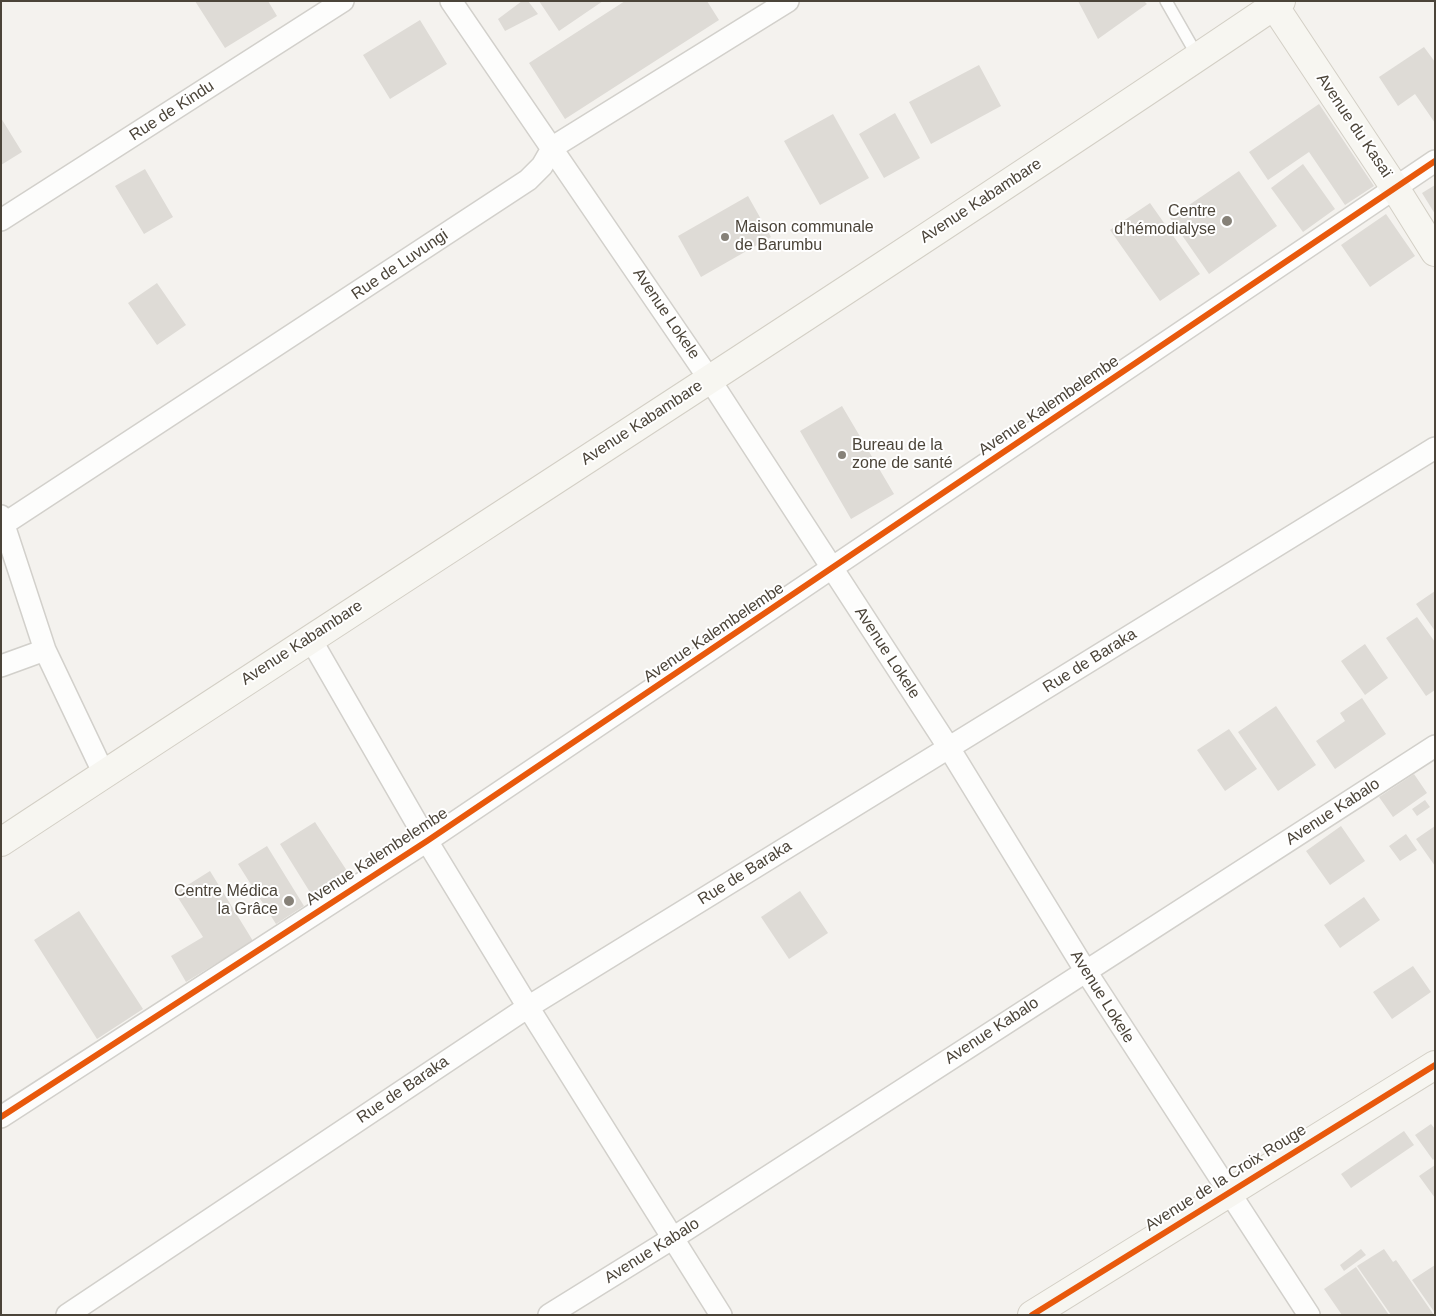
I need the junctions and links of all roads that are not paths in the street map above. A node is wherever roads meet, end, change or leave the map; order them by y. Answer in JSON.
{"nodes":[{"id":1,"x":343,"y":1,"type":"edge"},
{"id":2,"x":451,"y":1,"type":"edge"},
{"id":3,"x":788,"y":1,"type":"edge"},
{"id":4,"x":1166,"y":1,"type":"edge"},
{"id":5,"x":1275,"y":3,"type":"edge"},
{"id":6,"x":1198,"y":57,"type":"junction"},
{"id":7,"x":553,"y":147,"type":"junction"},
{"id":8,"x":1435,"y":161,"type":"edge"},
{"id":9,"x":1395,"y":188,"type":"junction"},
{"id":10,"x":1,"y":220,"type":"edge"},
{"id":11,"x":1435,"y":252,"type":"edge"},
{"id":12,"x":710,"y":380,"type":"junction"},
{"id":13,"x":1435,"y":448,"type":"edge"},
{"id":14,"x":3,"y":520,"type":"edge"},
{"id":15,"x":832,"y":570,"type":"junction"},
{"id":16,"x":310,"y":638,"type":"junction"},
{"id":17,"x":45,"y":650,"type":"junction"},
{"id":18,"x":1,"y":666,"type":"edge"},
{"id":19,"x":1435,"y":746,"type":"edge"},
{"id":20,"x":949,"y":748,"type":"junction"},
{"id":21,"x":104,"y":774,"type":"junction"},
{"id":22,"x":427,"y":841,"type":"junction"},
{"id":23,"x":1,"y":842,"type":"edge"},
{"id":24,"x":1085,"y":970,"type":"junction"},
{"id":25,"x":528,"y":1007,"type":"junction"},
{"id":26,"x":1435,"y":1065,"type":"edge"},
{"id":27,"x":1,"y":1116,"type":"edge"},
{"id":28,"x":1228,"y":1193,"type":"junction"},
{"id":29,"x":673,"y":1238,"type":"junction"},
{"id":30,"x":67,"y":1315,"type":"edge"},
{"id":31,"x":550,"y":1315,"type":"edge"},
{"id":32,"x":721,"y":1315,"type":"edge"},
{"id":33,"x":1032,"y":1315,"type":"edge"},
{"id":34,"x":1309,"y":1315,"type":"edge"}],
"edges":[{"from":1,"to":10,"type":"street","name":"Rue de Kindu"},
{"from":2,"to":7,"type":"street","name":"Avenue Lokele"},
{"from":3,"to":7,"type":"street","name":"Rue de Luvungi"},
{"from":4,"to":6,"type":"lane"},
{"from":5,"to":6,"type":"main road","name":"Avenue Kabambare"},
{"from":5,"to":9,"type":"main road","name":"Avenue du Kasaï"},
{"from":6,"to":12,"type":"main road","name":"Avenue Kabambare"},
{"from":7,"to":12,"type":"street","name":"Avenue Lokele"},
{"from":7,"to":14,"type":"street","name":"Rue de Luvungi"},
{"from":8,"to":9,"type":"street","name":"Avenue Kalembelembe"},
{"from":9,"to":11,"type":"main road","name":"Avenue du Kasaï"},
{"from":9,"to":15,"type":"street","name":"Avenue Kalembelembe"},
{"from":12,"to":15,"type":"street","name":"Avenue Lokele"},
{"from":12,"to":16,"type":"main road","name":"Avenue Kabambare"},
{"from":13,"to":20,"type":"street","name":"Rue de Baraka"},
{"from":14,"to":17,"type":"street"},
{"from":15,"to":20,"type":"street","name":"Avenue Lokele"},
{"from":15,"to":22,"type":"street","name":"Avenue Kalembelembe"},
{"from":16,"to":21,"type":"main road","name":"Avenue Kabambare"},
{"from":16,"to":22,"type":"street"},
{"from":17,"to":18,"type":"street"},
{"from":17,"to":21,"type":"street"},
{"from":19,"to":24,"type":"street","name":"Avenue Kabalo"},
{"from":20,"to":24,"type":"street","name":"Avenue Lokele"},
{"from":20,"to":25,"type":"street","name":"Rue de Baraka"},
{"from":21,"to":23,"type":"main road","name":"Avenue Kabambare"},
{"from":22,"to":25,"type":"street"},
{"from":22,"to":27,"type":"street","name":"Avenue Kalembelembe"},
{"from":24,"to":28,"type":"street","name":"Avenue Lokele"},
{"from":24,"to":29,"type":"street","name":"Avenue Kabalo"},
{"from":25,"to":29,"type":"street"},
{"from":25,"to":30,"type":"street","name":"Rue de Baraka"},
{"from":26,"to":28,"type":"main road","name":"Avenue de la Croix Rouge"},
{"from":28,"to":33,"type":"main road","name":"Avenue de la Croix Rouge"},
{"from":28,"to":34,"type":"street","name":"Avenue Lokele"},
{"from":29,"to":31,"type":"street","name":"Avenue Kabalo"},
{"from":29,"to":32,"type":"street"}]}
